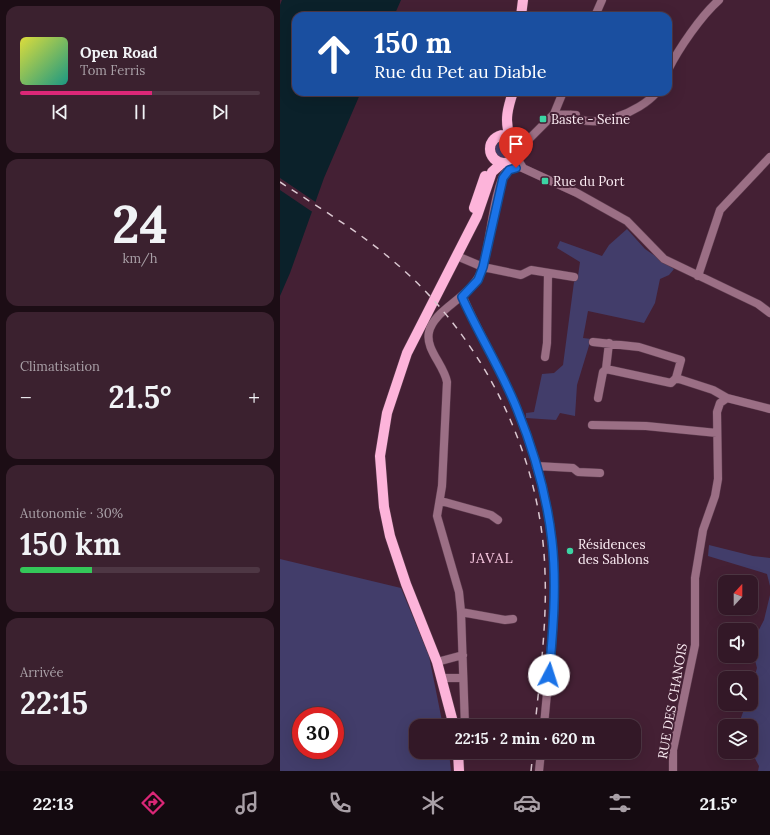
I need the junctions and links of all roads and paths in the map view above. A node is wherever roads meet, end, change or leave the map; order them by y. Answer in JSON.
{"nodes":[{"id":1,"x":524,"y":0,"type":"edge"},
{"id":2,"x":602,"y":0,"type":"edge"},
{"id":3,"x":720,"y":0,"type":"edge"},
{"id":4,"x":522,"y":12,"type":"edge"},
{"id":5,"x":597,"y":12,"type":"edge"},
{"id":6,"x":672,"y":63,"type":"edge"},
{"id":7,"x":505,"y":96,"type":"edge"},
{"id":8,"x":512,"y":96,"type":"edge"},
{"id":9,"x":561,"y":96,"type":"edge"},
{"id":10,"x":652,"y":96,"type":"edge"},
{"id":11,"x":554,"y":114,"type":"junction"},
{"id":12,"x":512,"y":144,"type":"junction"},
{"id":13,"x":492,"y":156,"type":"junction"},
{"id":14,"x":770,"y":157,"type":"edge"},
{"id":15,"x":504,"y":163,"type":"junction"},
{"id":16,"x":522,"y":168,"type":"junction"},
{"id":17,"x":469,"y":230,"type":"junction"},
{"id":18,"x":457,"y":256,"type":"junction"},
{"id":19,"x":480,"y":266,"type":"junction"},
{"id":20,"x":548,"y":273,"type":"junction"},
{"id":21,"x":574,"y":276,"type":"dead end"},
{"id":22,"x":698,"y":276,"type":"junction"},
{"id":23,"x":462,"y":297,"type":"junction"},
{"id":24,"x":770,"y":313,"type":"edge"},
{"id":25,"x":593,"y":342,"type":"dead end"},
{"id":26,"x":608,"y":343,"type":"junction"},
{"id":27,"x":545,"y":357,"type":"dead end"},
{"id":28,"x":606,"y":369,"type":"junction"},
{"id":29,"x":676,"y":378,"type":"junction"},
{"id":30,"x":598,"y":398,"type":"dead end"},
{"id":31,"x":727,"y":398,"type":"junction"},
{"id":32,"x":770,"y":409,"type":"edge"},
{"id":33,"x":592,"y":425,"type":"dead end"},
{"id":34,"x":717,"y":434,"type":"junction"},
{"id":35,"x":536,"y":466,"type":"junction"},
{"id":36,"x":600,"y":473,"type":"dead end"},
{"id":37,"x":440,"y":501,"type":"junction"},
{"id":38,"x":498,"y":520,"type":"dead end"},
{"id":39,"x":461,"y":612,"type":"junction"},
{"id":40,"x":513,"y":619,"type":"dead end"},
{"id":41,"x":463,"y":655,"type":"junction"},
{"id":42,"x":437,"y":662,"type":"junction"},
{"id":43,"x":442,"y":678,"type":"junction"},
{"id":44,"x":463,"y":678,"type":"junction"},
{"id":45,"x":452,"y":719,"type":"edge"},
{"id":46,"x":465,"y":719,"type":"edge"},
{"id":47,"x":545,"y":719,"type":"edge"},
{"id":48,"x":458,"y":759,"type":"edge"},
{"id":49,"x":462,"y":759,"type":"edge"},
{"id":50,"x":540,"y":759,"type":"edge"},
{"id":51,"x":459,"y":771,"type":"edge"},
{"id":52,"x":539,"y":771,"type":"edge"},
{"id":53,"x":673,"y":771,"type":"edge"}],
"edges":[{"from":1,"to":4,"type":"main road"},
{"from":2,"to":5,"type":"street"},
{"from":3,"to":6,"type":"street"},
{"from":7,"to":12,"type":"main road"},
{"from":8,"to":12,"type":"main road"},
{"from":9,"to":11,"type":"street"},
{"from":10,"to":11,"type":"street"},
{"from":11,"to":12,"type":"street"},
{"from":12,"to":13,"type":"main road"},
{"from":12,"to":15,"type":"main road"},
{"from":12,"to":16,"type":"street"},
{"from":13,"to":15,"type":"main road"},
{"from":13,"to":17,"type":"main road"},
{"from":14,"to":22,"type":"street"},
{"from":15,"to":16,"type":"street"},
{"from":15,"to":17,"type":"main road"},
{"from":16,"to":19,"type":"street"},
{"from":16,"to":22,"type":"street"},
{"from":17,"to":18,"type":"main road"},
{"from":18,"to":19,"type":"street"},
{"from":18,"to":42,"type":"main road"},
{"from":19,"to":20,"type":"street"},
{"from":19,"to":23,"type":"street"},
{"from":20,"to":21,"type":"street"},
{"from":20,"to":27,"type":"street"},
{"from":22,"to":24,"type":"street"},
{"from":23,"to":35,"type":"street"},
{"from":23,"to":37,"type":"street"},
{"from":25,"to":26,"type":"street"},
{"from":26,"to":28,"type":"street"},
{"from":26,"to":29,"type":"street"},
{"from":28,"to":29,"type":"street"},
{"from":28,"to":30,"type":"street"},
{"from":29,"to":31,"type":"street"},
{"from":31,"to":32,"type":"street"},
{"from":31,"to":34,"type":"street","name":"RUE DES CHANOIS"},
{"from":33,"to":34,"type":"street"},
{"from":34,"to":53,"type":"street","name":"RUE DES CHANOIS"},
{"from":35,"to":36,"type":"street"},
{"from":35,"to":47,"type":"street"},
{"from":37,"to":38,"type":"street"},
{"from":37,"to":39,"type":"street"},
{"from":39,"to":40,"type":"street"},
{"from":39,"to":41,"type":"street"},
{"from":41,"to":42,"type":"street"},
{"from":41,"to":44,"type":"street"},
{"from":42,"to":43,"type":"main road"},
{"from":43,"to":44,"type":"street"},
{"from":43,"to":45,"type":"main road"},
{"from":44,"to":46,"type":"street"},
{"from":48,"to":51,"type":"main road"},
{"from":49,"to":51,"type":"street"},
{"from":50,"to":52,"type":"street"}]}
